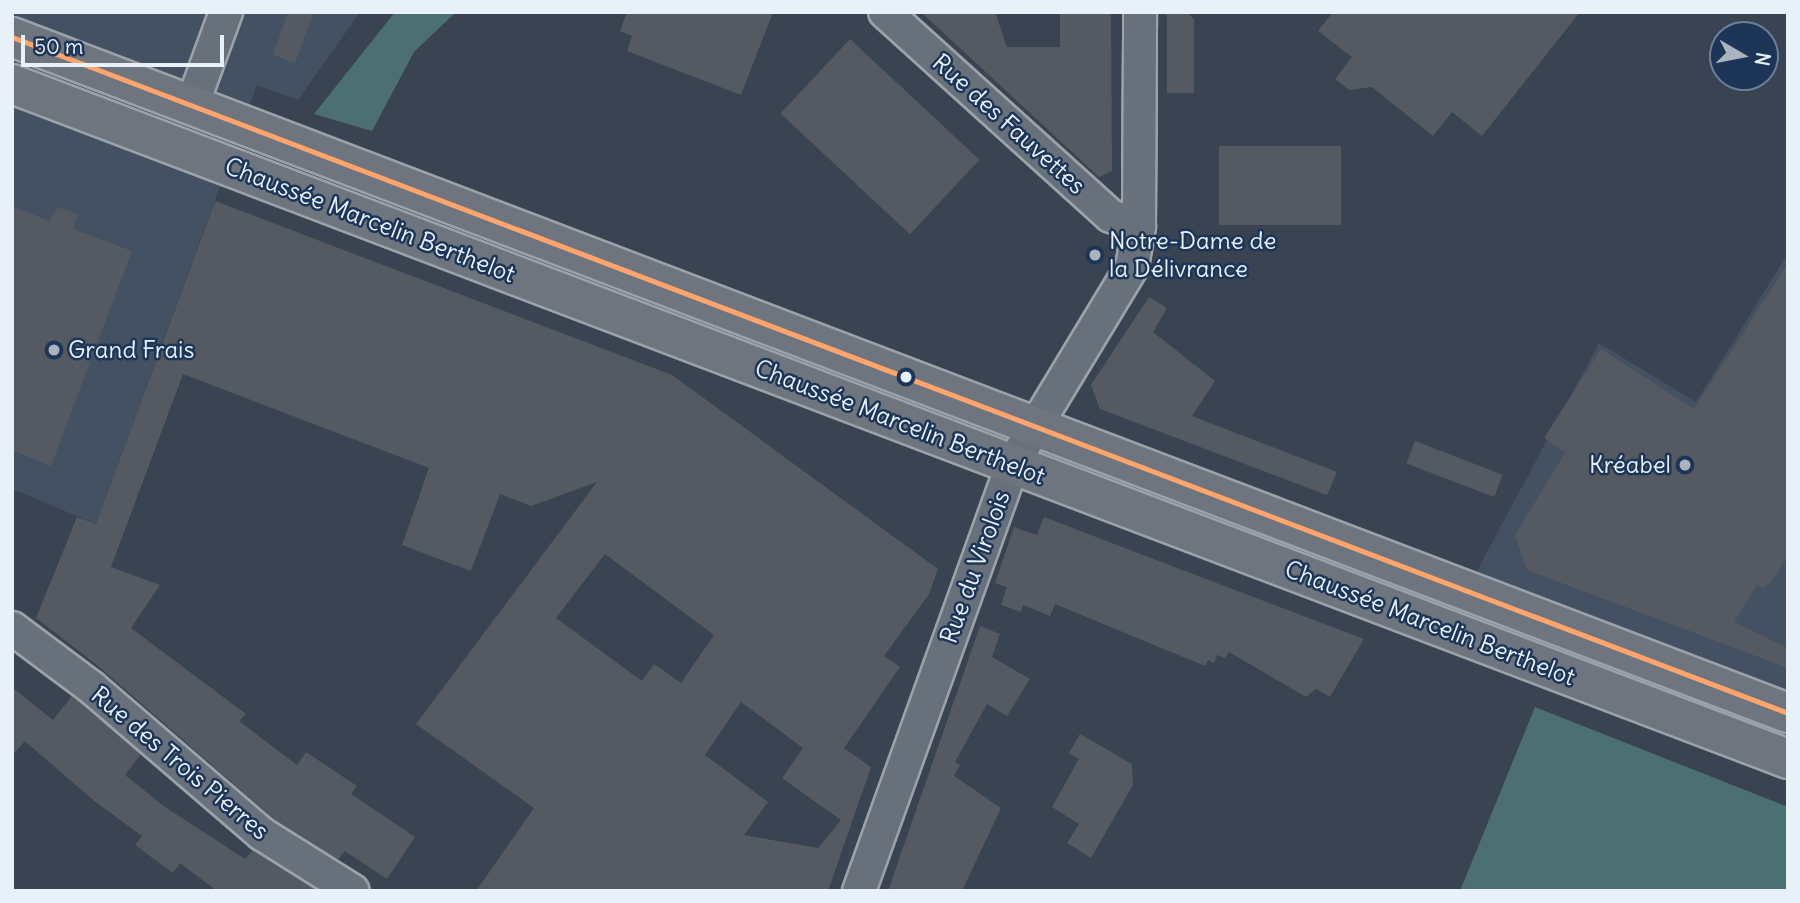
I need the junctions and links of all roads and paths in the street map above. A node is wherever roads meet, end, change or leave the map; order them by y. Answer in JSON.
{"nodes":[{"id":1,"x":226,"y":12,"type":"edge"},
{"id":2,"x":885,"y":12,"type":"edge"},
{"id":3,"x":1140,"y":12,"type":"edge"},
{"id":4,"x":12,"y":37,"type":"edge"},
{"id":5,"x":12,"y":83,"type":"edge"},
{"id":6,"x":192,"y":105,"type":"junction"},
{"id":7,"x":1139,"y":226,"type":"junction"},
{"id":8,"x":1034,"y":424,"type":"junction"},
{"id":9,"x":1012,"y":465,"type":"junction"},
{"id":10,"x":12,"y":628,"type":"edge"},
{"id":11,"x":1628,"y":698,"type":"junction"},
{"id":12,"x":1788,"y":713,"type":"edge"},
{"id":13,"x":1788,"y":740,"type":"edge"},
{"id":14,"x":1788,"y":759,"type":"edge"},
{"id":15,"x":353,"y":891,"type":"edge"},
{"id":16,"x":859,"y":891,"type":"edge"}],
"edges":[{"from":1,"to":6,"type":"street"},
{"from":2,"to":7,"type":"street","name":"Rue des Fauvettes"},
{"from":3,"to":7,"type":"street","name":"Rue du Virolois"},
{"from":4,"to":6,"type":"main road","name":"Chaussée Marcelin Berthelot"},
{"from":5,"to":9,"type":"main road","name":"Chaussée Marcelin Berthelot"},
{"from":6,"to":8,"type":"main road","name":"Chaussée Marcelin Berthelot"},
{"from":7,"to":8,"type":"street","name":"Rue du Virolois"},
{"from":8,"to":9,"type":"street","name":"Rue du Virolois"},
{"from":8,"to":12,"type":"main road","name":"Chaussée Marcelin Berthelot"},
{"from":9,"to":11,"type":"main road","name":"Chaussée Marcelin Berthelot"},
{"from":9,"to":16,"type":"street","name":"Rue du Virolois"},
{"from":10,"to":15,"type":"street","name":"Rue des Trois Pierres"},
{"from":11,"to":13,"type":"main road"},
{"from":11,"to":14,"type":"main road","name":"Chaussée Marcelin Berthelot"}]}
